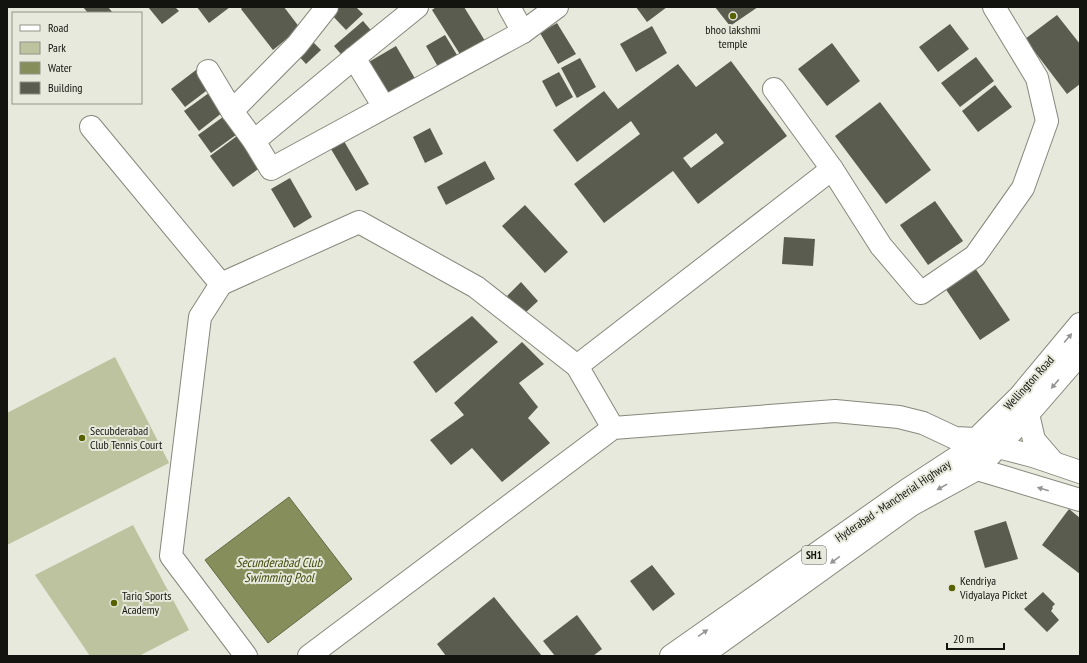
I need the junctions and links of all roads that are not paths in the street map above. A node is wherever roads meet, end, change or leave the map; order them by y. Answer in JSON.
{"nodes":[{"id":1,"x":326,"y":7,"type":"edge"},
{"id":2,"x":417,"y":7,"type":"edge"},
{"id":3,"x":509,"y":7,"type":"edge"},
{"id":4,"x":557,"y":7,"type":"edge"},
{"id":5,"x":994,"y":7,"type":"edge"},
{"id":6,"x":524,"y":32,"type":"junction"},
{"id":7,"x":354,"y":58,"type":"junction"},
{"id":8,"x":208,"y":71,"type":"dead end"},
{"id":9,"x":774,"y":89,"type":"dead end"},
{"id":10,"x":384,"y":107,"type":"junction"},
{"id":11,"x":232,"y":111,"type":"junction"},
{"id":12,"x":91,"y":126,"type":"dead end"},
{"id":13,"x":254,"y":141,"type":"junction"},
{"id":14,"x":832,"y":169,"type":"junction"},
{"id":15,"x":221,"y":284,"type":"junction"},
{"id":16,"x":1080,"y":324,"type":"edge"},
{"id":17,"x":1080,"y":354,"type":"edge"},
{"id":18,"x":577,"y":366,"type":"junction"},
{"id":19,"x":1028,"y":414,"type":"junction"},
{"id":20,"x":613,"y":428,"type":"junction"},
{"id":21,"x":998,"y":447,"type":"junction"},
{"id":22,"x":967,"y":451,"type":"junction"},
{"id":23,"x":1053,"y":462,"type":"junction"},
{"id":24,"x":1080,"y":472,"type":"edge"},
{"id":25,"x":1080,"y":500,"type":"edge"},
{"id":26,"x":246,"y":656,"type":"edge"},
{"id":27,"x":309,"y":656,"type":"edge"},
{"id":28,"x":671,"y":656,"type":"edge"},
{"id":29,"x":701,"y":656,"type":"edge"}],
"edges":[{"from":1,"to":11,"type":"main road"},
{"from":2,"to":7,"type":"main road"},
{"from":3,"to":6,"type":"main road"},
{"from":4,"to":6,"type":"main road"},
{"from":5,"to":14,"type":"main road"},
{"from":6,"to":10,"type":"main road"},
{"from":7,"to":10,"type":"main road"},
{"from":7,"to":13,"type":"main road"},
{"from":8,"to":11,"type":"main road"},
{"from":9,"to":14,"type":"main road"},
{"from":10,"to":13,"type":"main road"},
{"from":11,"to":13,"type":"main road"},
{"from":12,"to":15,"type":"main road"},
{"from":14,"to":18,"type":"main road"},
{"from":15,"to":18,"type":"main road"},
{"from":15,"to":26,"type":"main road"},
{"from":22,"to":16,"type":"main road","name":"Wellington Road","number":"SH1","one_way":true},
{"from":17,"to":19,"type":"main road","one_way":true},
{"from":18,"to":20,"type":"main road"},
{"from":19,"to":21,"type":"main road"},
{"from":19,"to":23,"type":"main road"},
{"from":20,"to":22,"type":"main road"},
{"from":20,"to":27,"type":"main road"},
{"from":21,"to":22,"type":"main road"},
{"from":21,"to":23,"type":"main road"},
{"from":25,"to":22,"type":"main road","one_way":true},
{"from":28,"to":22,"type":"main road","name":"Hyderabad - Mancherial Highway","number":"SH1","one_way":true},
{"from":22,"to":29,"type":"main road","name":"Hyderabad - Mancherial Highway","number":"SH1","one_way":true},
{"from":23,"to":24,"type":"main road"}]}
